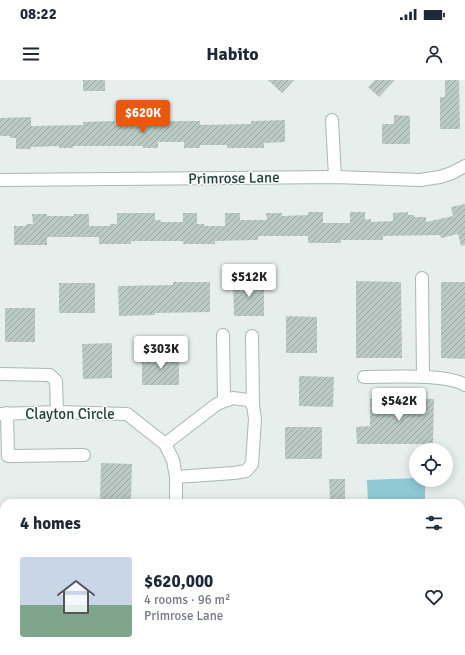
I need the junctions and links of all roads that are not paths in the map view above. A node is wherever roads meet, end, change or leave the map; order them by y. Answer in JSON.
{"nodes":[{"id":1,"x":332,"y":120,"type":"dead end"},
{"id":2,"x":465,"y":166,"type":"edge"},
{"id":3,"x":335,"y":177,"type":"junction"},
{"id":4,"x":0,"y":180,"type":"edge"},
{"id":5,"x":422,"y":278,"type":"dead end"},
{"id":6,"x":223,"y":335,"type":"dead end"},
{"id":7,"x":252,"y":336,"type":"dead end"},
{"id":8,"x":0,"y":374,"type":"edge"},
{"id":9,"x":364,"y":377,"type":"dead end"},
{"id":10,"x":423,"y":377,"type":"junction"},
{"id":11,"x":465,"y":385,"type":"edge"},
{"id":12,"x":224,"y":401,"type":"junction"},
{"id":13,"x":253,"y":405,"type":"junction"},
{"id":14,"x":57,"y":412,"type":"junction"},
{"id":15,"x":4,"y":413,"type":"edge"},
{"id":16,"x":165,"y":444,"type":"junction"},
{"id":17,"x":84,"y":455,"type":"dead end"},
{"id":18,"x":176,"y":476,"type":"junction"},
{"id":19,"x":176,"y":499,"type":"edge"}],
"edges":[{"from":1,"to":3,"type":"street"},
{"from":2,"to":3,"type":"street","name":"Primrose Lane"},
{"from":3,"to":4,"type":"street","name":"Primrose Lane"},
{"from":5,"to":10,"type":"street"},
{"from":6,"to":12,"type":"street"},
{"from":7,"to":13,"type":"street"},
{"from":8,"to":14,"type":"street"},
{"from":9,"to":10,"type":"street"},
{"from":10,"to":11,"type":"street"},
{"from":12,"to":13,"type":"street"},
{"from":12,"to":16,"type":"street"},
{"from":13,"to":18,"type":"street"},
{"from":14,"to":15,"type":"street","name":"Clayton Circle"},
{"from":14,"to":16,"type":"street","name":"Clayton Circle"},
{"from":15,"to":17,"type":"street"},
{"from":16,"to":18,"type":"street","name":"Clayton Circle"},
{"from":18,"to":19,"type":"street","name":"Clayton Circle"}]}
